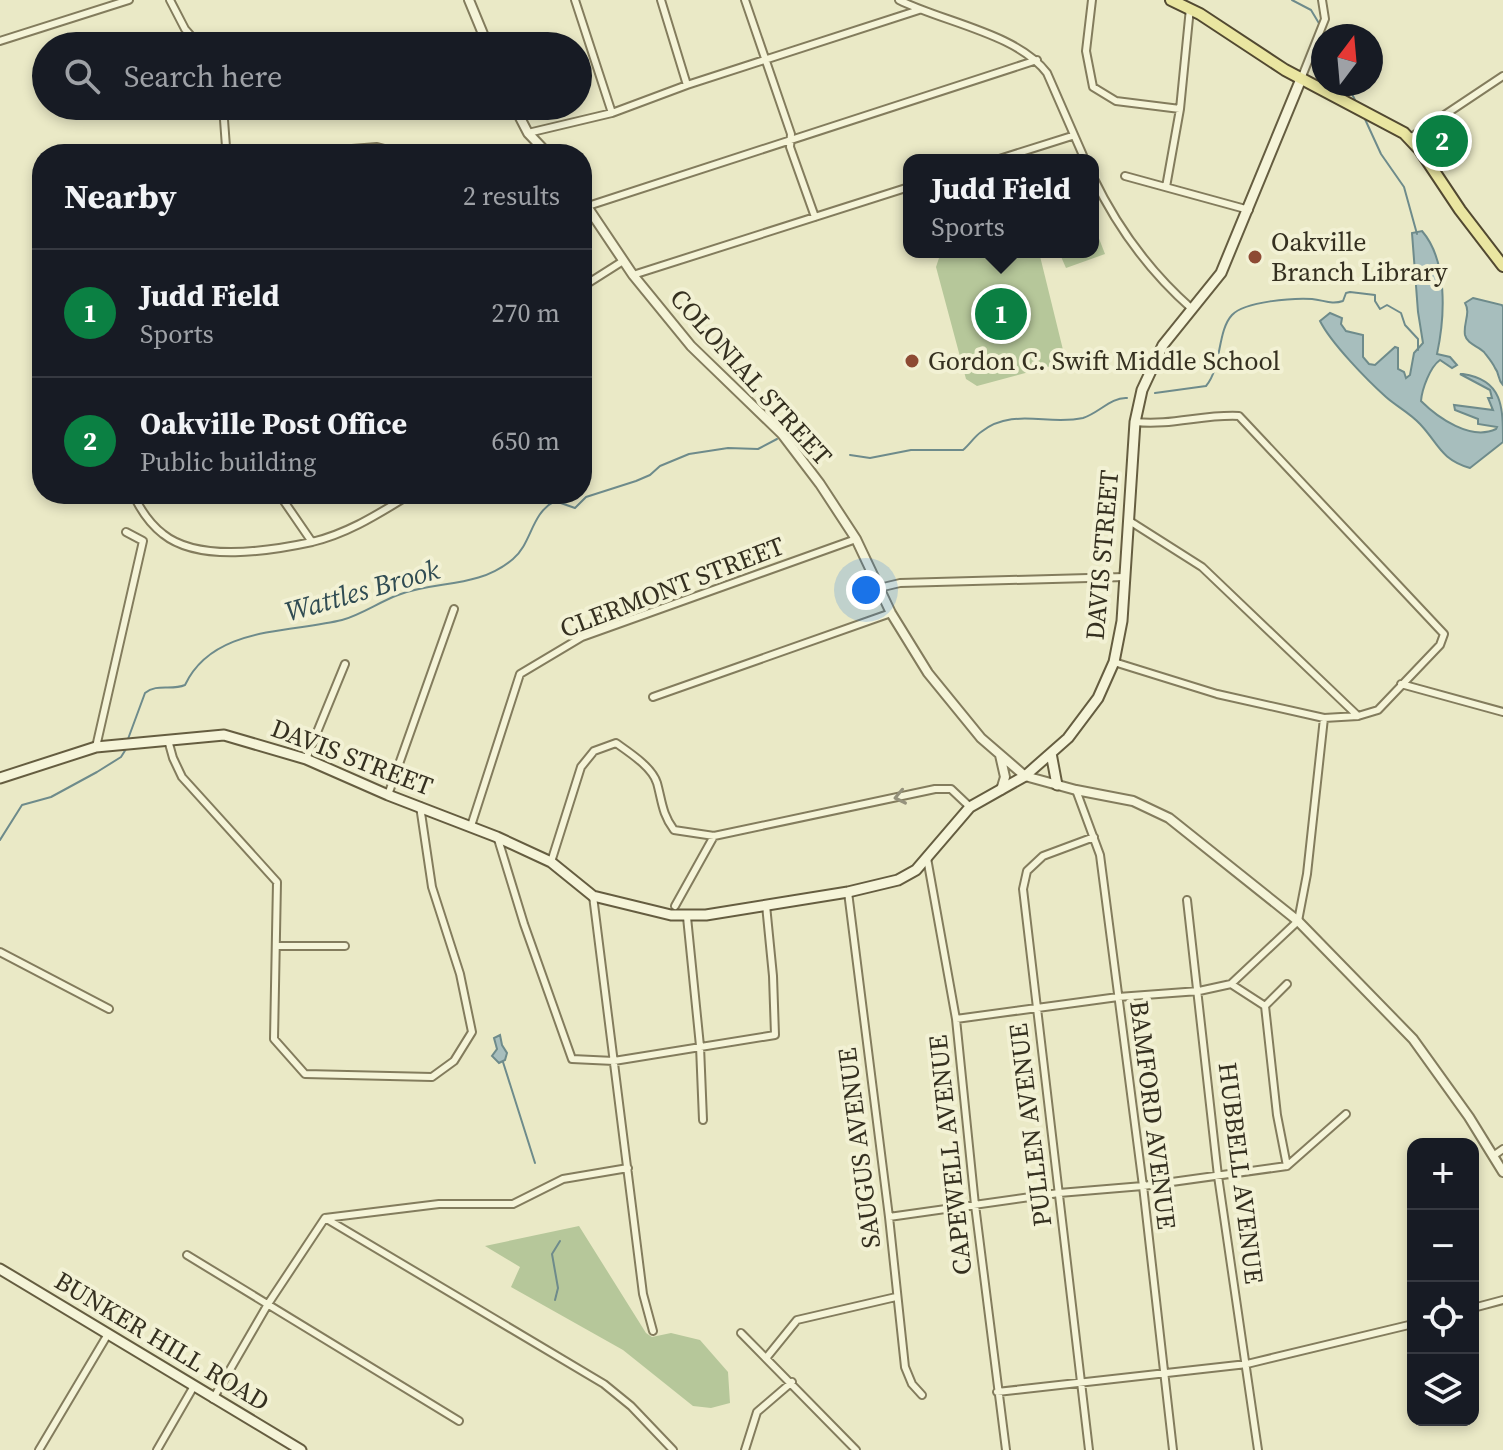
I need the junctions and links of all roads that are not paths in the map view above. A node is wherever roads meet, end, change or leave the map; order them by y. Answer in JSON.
{"nodes":[{"id":1,"x":129,"y":0,"type":"edge"},
{"id":2,"x":170,"y":0,"type":"edge"},
{"id":3,"x":469,"y":0,"type":"edge"},
{"id":4,"x":575,"y":0,"type":"edge"},
{"id":5,"x":661,"y":0,"type":"edge"},
{"id":6,"x":745,"y":0,"type":"edge"},
{"id":7,"x":899,"y":0,"type":"edge"},
{"id":8,"x":1092,"y":0,"type":"edge"},
{"id":9,"x":1171,"y":0,"type":"edge"},
{"id":10,"x":1322,"y":0,"type":"edge"},
{"id":11,"x":1190,"y":8,"type":"junction"},
{"id":12,"x":919,"y":10,"type":"junction"},
{"id":13,"x":188,"y":32,"type":"edge"},
{"id":14,"x":482,"y":32,"type":"edge"},
{"id":15,"x":585,"y":32,"type":"edge"},
{"id":16,"x":0,"y":41,"type":"edge"},
{"id":17,"x":592,"y":52,"type":"edge"},
{"id":18,"x":766,"y":59,"type":"junction"},
{"id":19,"x":1037,"y":60,"type":"junction"},
{"id":20,"x":1503,"y":76,"type":"edge"},
{"id":21,"x":1301,"y":79,"type":"junction"},
{"id":22,"x":687,"y":85,"type":"junction"},
{"id":23,"x":1180,"y":109,"type":"junction"},
{"id":24,"x":612,"y":113,"type":"junction"},
{"id":25,"x":592,"y":118,"type":"edge"},
{"id":26,"x":224,"y":120,"type":"edge"},
{"id":27,"x":521,"y":120,"type":"edge"},
{"id":28,"x":583,"y":120,"type":"edge"},
{"id":29,"x":528,"y":133,"type":"junction"},
{"id":30,"x":1072,"y":136,"type":"junction"},
{"id":31,"x":1410,"y":138,"type":"junction"},
{"id":32,"x":790,"y":140,"type":"junction"},
{"id":33,"x":226,"y":144,"type":"edge"},
{"id":34,"x":538,"y":144,"type":"edge"},
{"id":35,"x":1015,"y":154,"type":"edge"},
{"id":36,"x":1082,"y":154,"type":"edge"},
{"id":37,"x":1125,"y":176,"type":"dead end"},
{"id":38,"x":1166,"y":187,"type":"junction"},
{"id":39,"x":1099,"y":188,"type":"edge"},
{"id":40,"x":903,"y":189,"type":"edge"},
{"id":41,"x":592,"y":201,"type":"edge"},
{"id":42,"x":1249,"y":210,"type":"junction"},
{"id":43,"x":592,"y":214,"type":"edge"},
{"id":44,"x":815,"y":217,"type":"junction"},
{"id":45,"x":623,"y":261,"type":"junction"},
{"id":46,"x":1503,"y":266,"type":"edge"},
{"id":47,"x":633,"y":275,"type":"junction"},
{"id":48,"x":592,"y":281,"type":"edge"},
{"id":49,"x":1192,"y":309,"type":"junction"},
{"id":50,"x":1135,"y":422,"type":"junction"},
{"id":51,"x":140,"y":504,"type":"edge"},
{"id":52,"x":286,"y":504,"type":"edge"},
{"id":53,"x":390,"y":504,"type":"edge"},
{"id":54,"x":1128,"y":520,"type":"junction"},
{"id":55,"x":126,"y":532,"type":"dead end"},
{"id":56,"x":856,"y":539,"type":"junction"},
{"id":57,"x":312,"y":542,"type":"junction"},
{"id":58,"x":1125,"y":577,"type":"junction"},
{"id":59,"x":879,"y":588,"type":"junction"},
{"id":60,"x":454,"y":609,"type":"dead end"},
{"id":61,"x":891,"y":613,"type":"junction"},
{"id":62,"x":1114,"y":662,"type":"junction"},
{"id":63,"x":345,"y":664,"type":"dead end"},
{"id":64,"x":1401,"y":684,"type":"junction"},
{"id":65,"x":653,"y":697,"type":"dead end"},
{"id":66,"x":1503,"y":712,"type":"edge"},
{"id":67,"x":1358,"y":716,"type":"junction"},
{"id":68,"x":1324,"y":718,"type":"junction"},
{"id":69,"x":168,"y":740,"type":"junction"},
{"id":70,"x":101,"y":747,"type":"junction"},
{"id":71,"x":1051,"y":753,"type":"junction"},
{"id":72,"x":1000,"y":754,"type":"junction"},
{"id":73,"x":306,"y":759,"type":"junction"},
{"id":74,"x":1025,"y":776,"type":"junction"},
{"id":75,"x":0,"y":778,"type":"edge"},
{"id":76,"x":1057,"y":785,"type":"junction"},
{"id":77,"x":1001,"y":790,"type":"junction"},
{"id":78,"x":1076,"y":790,"type":"junction"},
{"id":79,"x":388,"y":795,"type":"junction"},
{"id":80,"x":420,"y":806,"type":"junction"},
{"id":81,"x":970,"y":807,"type":"junction"},
{"id":82,"x":471,"y":826,"type":"junction"},
{"id":83,"x":714,"y":836,"type":"junction"},
{"id":84,"x":497,"y":837,"type":"junction"},
{"id":85,"x":1094,"y":837,"type":"junction"},
{"id":86,"x":927,"y":858,"type":"junction"},
{"id":87,"x":551,"y":862,"type":"junction"},
{"id":88,"x":848,"y":892,"type":"junction"},
{"id":89,"x":593,"y":896,"type":"junction"},
{"id":90,"x":1187,"y":900,"type":"dead end"},
{"id":91,"x":766,"y":905,"type":"junction"},
{"id":92,"x":673,"y":911,"type":"junction"},
{"id":93,"x":687,"y":917,"type":"junction"},
{"id":94,"x":1298,"y":921,"type":"junction"},
{"id":95,"x":276,"y":946,"type":"junction"},
{"id":96,"x":345,"y":946,"type":"dead end"},
{"id":97,"x":0,"y":952,"type":"edge"},
{"id":98,"x":1231,"y":984,"type":"junction"},
{"id":99,"x":1287,"y":984,"type":"dead end"},
{"id":100,"x":1199,"y":991,"type":"junction"},
{"id":101,"x":1118,"y":997,"type":"junction"},
{"id":102,"x":1265,"y":1006,"type":"junction"},
{"id":103,"x":1037,"y":1007,"type":"junction"},
{"id":104,"x":109,"y":1009,"type":"dead end"},
{"id":105,"x":956,"y":1019,"type":"junction"},
{"id":106,"x":700,"y":1046,"type":"junction"},
{"id":107,"x":614,"y":1061,"type":"junction"},
{"id":108,"x":1346,"y":1114,"type":"dead end"},
{"id":109,"x":703,"y":1120,"type":"dead end"},
{"id":110,"x":1503,"y":1149,"type":"edge"},
{"id":111,"x":1493,"y":1156,"type":"junction"},
{"id":112,"x":1287,"y":1166,"type":"junction"},
{"id":113,"x":628,"y":1168,"type":"junction"},
{"id":114,"x":1503,"y":1172,"type":"edge"},
{"id":115,"x":1218,"y":1176,"type":"junction"},
{"id":116,"x":1143,"y":1186,"type":"junction"},
{"id":117,"x":1059,"y":1193,"type":"junction"},
{"id":118,"x":975,"y":1205,"type":"junction"},
{"id":119,"x":889,"y":1217,"type":"junction"},
{"id":120,"x":325,"y":1218,"type":"junction"},
{"id":121,"x":187,"y":1255,"type":"dead end"},
{"id":122,"x":0,"y":1269,"type":"edge"},
{"id":123,"x":896,"y":1297,"type":"junction"},
{"id":124,"x":1503,"y":1300,"type":"edge"},
{"id":125,"x":268,"y":1304,"type":"junction"},
{"id":126,"x":1479,"y":1306,"type":"edge"},
{"id":127,"x":1407,"y":1325,"type":"edge"},
{"id":128,"x":653,"y":1331,"type":"dead end"},
{"id":129,"x":741,"y":1333,"type":"dead end"},
{"id":130,"x":108,"y":1334,"type":"junction"},
{"id":131,"x":767,"y":1357,"type":"junction"},
{"id":132,"x":1247,"y":1364,"type":"junction"},
{"id":133,"x":1166,"y":1375,"type":"junction"},
{"id":134,"x":1081,"y":1381,"type":"junction"},
{"id":135,"x":792,"y":1382,"type":"junction"},
{"id":136,"x":194,"y":1386,"type":"junction"},
{"id":137,"x":997,"y":1392,"type":"junction"},
{"id":138,"x":922,"y":1395,"type":"dead end"},
{"id":139,"x":213,"y":1399,"type":"junction"},
{"id":140,"x":459,"y":1421,"type":"dead end"},
{"id":141,"x":39,"y":1450,"type":"edge"},
{"id":142,"x":157,"y":1450,"type":"edge"},
{"id":143,"x":301,"y":1450,"type":"edge"},
{"id":144,"x":673,"y":1450,"type":"edge"},
{"id":145,"x":745,"y":1450,"type":"edge"},
{"id":146,"x":856,"y":1450,"type":"edge"},
{"id":147,"x":1006,"y":1450,"type":"edge"},
{"id":148,"x":1089,"y":1450,"type":"edge"},
{"id":149,"x":1173,"y":1450,"type":"edge"},
{"id":150,"x":1258,"y":1450,"type":"edge"}],
"edges":[{"from":1,"to":16,"type":"street"},
{"from":2,"to":13,"type":"street"},
{"from":3,"to":14,"type":"street"},
{"from":4,"to":15,"type":"street"},
{"from":5,"to":22,"type":"street"},
{"from":6,"to":18,"type":"street"},
{"from":7,"to":12,"type":"street"},
{"from":8,"to":23,"type":"street"},
{"from":9,"to":11,"type":"main road"},
{"from":10,"to":21,"type":"street"},
{"from":11,"to":21,"type":"main road"},
{"from":11,"to":23,"type":"street"},
{"from":12,"to":18,"type":"street"},
{"from":12,"to":19,"type":"street"},
{"from":17,"to":24,"type":"street"},
{"from":18,"to":22,"type":"street"},
{"from":18,"to":32,"type":"street"},
{"from":19,"to":30,"type":"street"},
{"from":19,"to":32,"type":"street"},
{"from":20,"to":31,"type":"street"},
{"from":21,"to":31,"type":"main road"},
{"from":21,"to":42,"type":"main road","name":"DAVIS STREET"},
{"from":22,"to":24,"type":"street"},
{"from":23,"to":38,"type":"street"},
{"from":24,"to":25,"type":"street"},
{"from":26,"to":33,"type":"street"},
{"from":27,"to":29,"type":"street"},
{"from":28,"to":29,"type":"street"},
{"from":29,"to":34,"type":"street"},
{"from":30,"to":35,"type":"street"},
{"from":30,"to":36,"type":"street"},
{"from":31,"to":46,"type":"main road"},
{"from":32,"to":41,"type":"street"},
{"from":32,"to":44,"type":"street"},
{"from":37,"to":38,"type":"street"},
{"from":38,"to":42,"type":"street"},
{"from":39,"to":49,"type":"street"},
{"from":40,"to":44,"type":"street"},
{"from":42,"to":49,"type":"main road","name":"DAVIS STREET"},
{"from":43,"to":45,"type":"street","name":"COLONIAL STREET"},
{"from":44,"to":47,"type":"street"},
{"from":45,"to":47,"type":"street","name":"COLONIAL STREET"},
{"from":45,"to":48,"type":"street"},
{"from":47,"to":56,"type":"street","name":"COLONIAL STREET"},
{"from":49,"to":50,"type":"main road","name":"DAVIS STREET"},
{"from":50,"to":54,"type":"main road","name":"DAVIS STREET"},
{"from":50,"to":64,"type":"street"},
{"from":51,"to":57,"type":"street"},
{"from":52,"to":57,"type":"street"},
{"from":53,"to":57,"type":"street"},
{"from":54,"to":58,"type":"main road","name":"DAVIS STREET"},
{"from":54,"to":67,"type":"street"},
{"from":55,"to":70,"type":"street"},
{"from":56,"to":59,"type":"street","name":"COLONIAL STREET"},
{"from":56,"to":82,"type":"street","name":"CLERMONT STREET"},
{"from":58,"to":59,"type":"street"},
{"from":58,"to":62,"type":"main road","name":"DAVIS STREET"},
{"from":59,"to":61,"type":"street","name":"COLONIAL STREET"},
{"from":60,"to":79,"type":"street"},
{"from":61,"to":65,"type":"street"},
{"from":61,"to":72,"type":"street","name":"COLONIAL STREET"},
{"from":62,"to":68,"type":"street"},
{"from":62,"to":71,"type":"main road","name":"DAVIS STREET"},
{"from":63,"to":73,"type":"street"},
{"from":64,"to":66,"type":"street"},
{"from":64,"to":67,"type":"street"},
{"from":67,"to":68,"type":"street"},
{"from":68,"to":94,"type":"street"},
{"from":69,"to":70,"type":"main road","name":"DAVIS STREET"},
{"from":69,"to":73,"type":"main road","name":"DAVIS STREET"},
{"from":69,"to":95,"type":"street"},
{"from":70,"to":75,"type":"main road","name":"DAVIS STREET"},
{"from":71,"to":74,"type":"main road","name":"DAVIS STREET"},
{"from":71,"to":76,"type":"main road"},
{"from":72,"to":74,"type":"street","name":"COLONIAL STREET"},
{"from":72,"to":77,"type":"street"},
{"from":73,"to":79,"type":"main road","name":"DAVIS STREET"},
{"from":74,"to":76,"type":"street","name":"COLONIAL STREET"},
{"from":74,"to":77,"type":"main road","name":"DAVIS STREET"},
{"from":76,"to":78,"type":"street","name":"COLONIAL STREET"},
{"from":77,"to":81,"type":"main road","name":"DAVIS STREET"},
{"from":78,"to":85,"type":"street","name":"BAMFORD AVENUE"},
{"from":78,"to":94,"type":"street","name":"COLONIAL STREET"},
{"from":79,"to":80,"type":"main road","name":"DAVIS STREET"},
{"from":80,"to":82,"type":"main road","name":"DAVIS STREET"},
{"from":80,"to":95,"type":"street"},
{"from":81,"to":83,"type":"street","one_way":true},
{"from":81,"to":86,"type":"main road","name":"DAVIS STREET"},
{"from":82,"to":84,"type":"main road","name":"DAVIS STREET"},
{"from":83,"to":87,"type":"street"},
{"from":83,"to":92,"type":"street"},
{"from":84,"to":87,"type":"main road","name":"DAVIS STREET"},
{"from":84,"to":107,"type":"street"},
{"from":85,"to":101,"type":"street","name":"BAMFORD AVENUE"},
{"from":85,"to":103,"type":"street","name":"PULLEN AVENUE"},
{"from":86,"to":88,"type":"main road","name":"DAVIS STREET"},
{"from":86,"to":105,"type":"street","name":"CAPEWELL AVENUE"},
{"from":87,"to":89,"type":"main road","name":"DAVIS STREET"},
{"from":88,"to":91,"type":"main road","name":"DAVIS STREET"},
{"from":88,"to":119,"type":"street","name":"SAUGUS AVENUE"},
{"from":89,"to":92,"type":"main road","name":"DAVIS STREET"},
{"from":89,"to":107,"type":"street"},
{"from":90,"to":100,"type":"street","name":"HUBBELL AVENUE"},
{"from":91,"to":93,"type":"main road","name":"DAVIS STREET"},
{"from":91,"to":106,"type":"street"},
{"from":92,"to":93,"type":"main road","name":"DAVIS STREET"},
{"from":93,"to":106,"type":"street"},
{"from":94,"to":98,"type":"street"},
{"from":94,"to":111,"type":"street","name":"COLONIAL STREET"},
{"from":95,"to":96,"type":"street"},
{"from":97,"to":104,"type":"street"},
{"from":98,"to":100,"type":"street"},
{"from":98,"to":102,"type":"street"},
{"from":99,"to":102,"type":"street"},
{"from":100,"to":101,"type":"street"},
{"from":100,"to":115,"type":"street","name":"HUBBELL AVENUE"},
{"from":101,"to":103,"type":"street"},
{"from":101,"to":116,"type":"street","name":"BAMFORD AVENUE"},
{"from":102,"to":112,"type":"street"},
{"from":103,"to":105,"type":"street"},
{"from":103,"to":117,"type":"street","name":"PULLEN AVENUE"},
{"from":105,"to":118,"type":"street","name":"CAPEWELL AVENUE"},
{"from":106,"to":107,"type":"street"},
{"from":106,"to":109,"type":"street"},
{"from":107,"to":113,"type":"street"},
{"from":108,"to":112,"type":"street"},
{"from":110,"to":111,"type":"street"},
{"from":111,"to":114,"type":"street","name":"COLONIAL STREET"},
{"from":112,"to":115,"type":"street"},
{"from":113,"to":120,"type":"street"},
{"from":113,"to":128,"type":"street"},
{"from":115,"to":116,"type":"street"},
{"from":115,"to":132,"type":"street","name":"HUBBELL AVENUE"},
{"from":116,"to":117,"type":"street"},
{"from":116,"to":133,"type":"street","name":"BAMFORD AVENUE"},
{"from":117,"to":118,"type":"street"},
{"from":117,"to":134,"type":"street","name":"PULLEN AVENUE"},
{"from":118,"to":119,"type":"street"},
{"from":118,"to":137,"type":"street","name":"CAPEWELL AVENUE"},
{"from":119,"to":123,"type":"street","name":"SAUGUS AVENUE"},
{"from":120,"to":125,"type":"street"},
{"from":120,"to":144,"type":"street"},
{"from":121,"to":125,"type":"street"},
{"from":122,"to":130,"type":"main road","name":"BUNKER HILL ROAD"},
{"from":123,"to":131,"type":"street"},
{"from":123,"to":138,"type":"street","name":"SAUGUS AVENUE"},
{"from":124,"to":126,"type":"street"},
{"from":125,"to":139,"type":"street"},
{"from":125,"to":140,"type":"street"},
{"from":127,"to":132,"type":"street"},
{"from":129,"to":131,"type":"street"},
{"from":130,"to":136,"type":"main road","name":"BUNKER HILL ROAD"},
{"from":130,"to":141,"type":"street"},
{"from":131,"to":135,"type":"street"},
{"from":132,"to":133,"type":"street"},
{"from":132,"to":150,"type":"street","name":"HUBBELL AVENUE"},
{"from":133,"to":134,"type":"street"},
{"from":133,"to":149,"type":"street","name":"BAMFORD AVENUE"},
{"from":134,"to":137,"type":"street"},
{"from":134,"to":148,"type":"street","name":"PULLEN AVENUE"},
{"from":135,"to":145,"type":"street"},
{"from":135,"to":146,"type":"street"},
{"from":136,"to":139,"type":"main road","name":"BUNKER HILL ROAD"},
{"from":136,"to":142,"type":"street"},
{"from":137,"to":147,"type":"street","name":"CAPEWELL AVENUE"},
{"from":139,"to":143,"type":"main road","name":"BUNKER HILL ROAD"}]}
